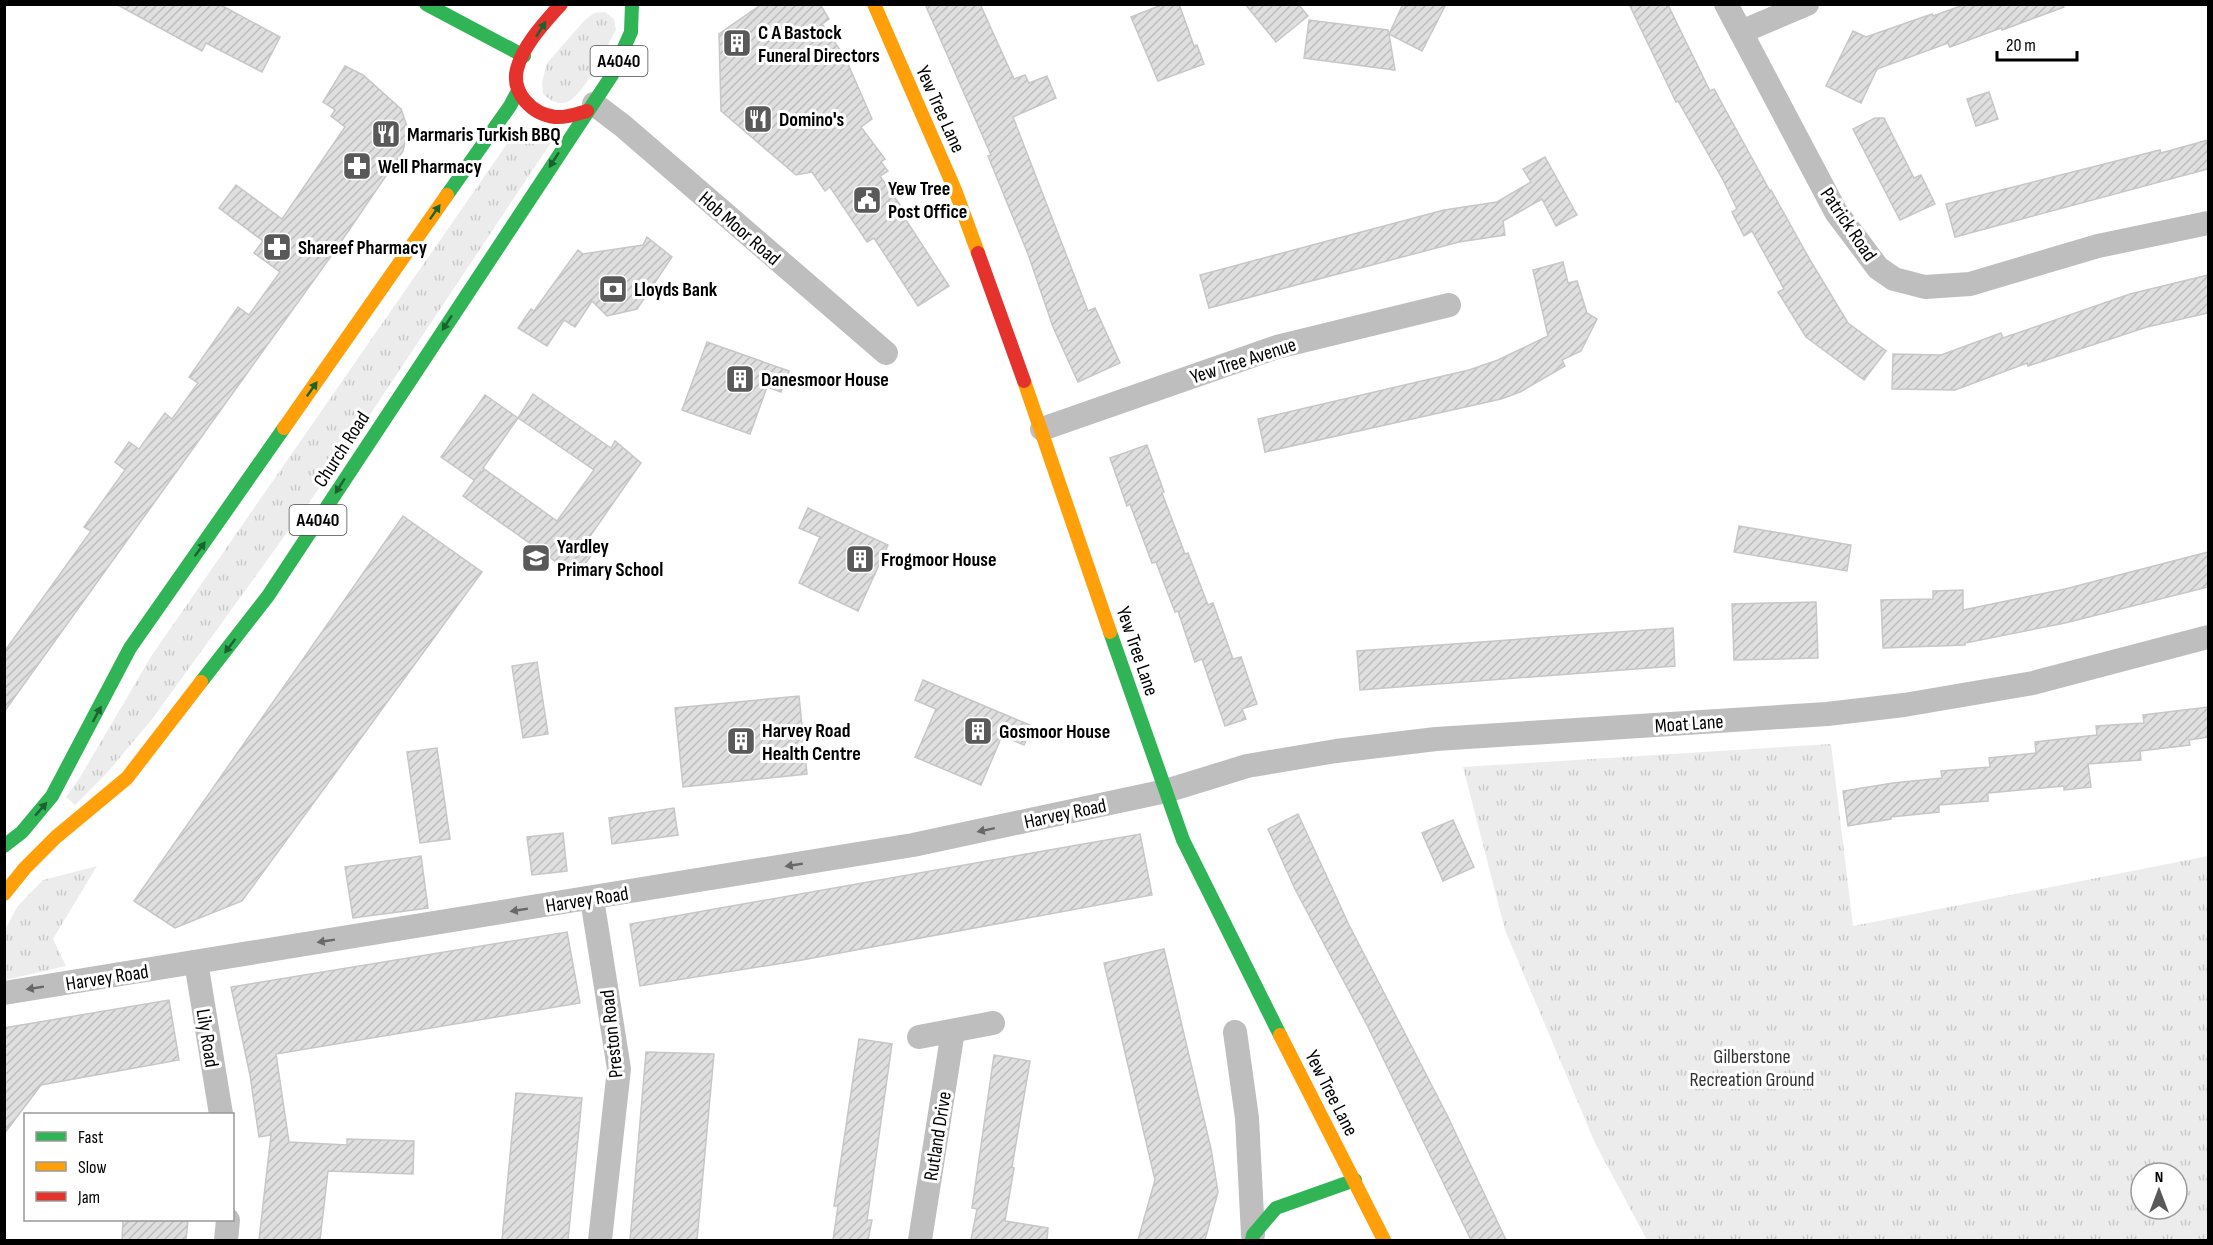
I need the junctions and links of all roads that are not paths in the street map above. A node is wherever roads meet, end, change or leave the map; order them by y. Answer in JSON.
{"nodes":[{"id":1,"x":426,"y":4,"type":"edge"},
{"id":2,"x":561,"y":4,"type":"edge"},
{"id":3,"x":648,"y":4,"type":"edge"},
{"id":4,"x":874,"y":4,"type":"edge"},
{"id":5,"x":1726,"y":4,"type":"edge"},
{"id":6,"x":1807,"y":4,"type":"edge"},
{"id":7,"x":633,"y":10,"type":"edge"},
{"id":8,"x":1741,"y":32,"type":"junction"},
{"id":9,"x":524,"y":56,"type":"junction"},
{"id":10,"x":518,"y":91,"type":"junction"},
{"id":11,"x":590,"y":107,"type":"junction"},
{"id":12,"x":2208,"y":223,"type":"edge"},
{"id":13,"x":1449,"y":305,"type":"dead end"},
{"id":14,"x":886,"y":353,"type":"dead end"},
{"id":15,"x":1042,"y":429,"type":"junction"},
{"id":16,"x":2208,"y":637,"type":"edge"},
{"id":17,"x":69,"y":766,"type":"junction"},
{"id":18,"x":1167,"y":791,"type":"junction"},
{"id":19,"x":30,"y":802,"type":"dead end"},
{"id":20,"x":4,"y":846,"type":"edge"},
{"id":21,"x":4,"y":894,"type":"edge"},
{"id":22,"x":592,"y":899,"type":"junction"},
{"id":23,"x":196,"y":962,"type":"junction"},
{"id":24,"x":4,"y":993,"type":"edge"},
{"id":25,"x":993,"y":1023,"type":"dead end"},
{"id":26,"x":953,"y":1031,"type":"junction"},
{"id":27,"x":1235,"y":1032,"type":"dead end"},
{"id":28,"x":920,"y":1037,"type":"dead end"},
{"id":29,"x":220,"y":1113,"type":"edge"},
{"id":30,"x":1355,"y":1180,"type":"junction"},
{"id":31,"x":228,"y":1221,"type":"edge"},
{"id":32,"x":1253,"y":1238,"type":"edge"},
{"id":33,"x":226,"y":1240,"type":"edge"},
{"id":34,"x":600,"y":1240,"type":"edge"},
{"id":35,"x":920,"y":1240,"type":"edge"},
{"id":36,"x":1384,"y":1240,"type":"edge"}],
"edges":[{"from":1,"to":9,"type":"main road"},
{"from":9,"to":2,"type":"main road","one_way":true},
{"from":3,"to":7,"type":"main road","name":"Church Road"},
{"from":4,"to":15,"type":"main road","name":"Yew Tree Lane"},
{"from":5,"to":8,"type":"street","name":"Patrick Road"},
{"from":6,"to":8,"type":"street"},
{"from":7,"to":11,"type":"main road","name":"Church Road","number":"A4040"},
{"from":8,"to":12,"type":"street","name":"Patrick Road"},
{"from":9,"to":10,"type":"main road"},
{"from":10,"to":11,"type":"main road"},
{"from":17,"to":10,"type":"main road","one_way":true},
{"from":11,"to":14,"type":"street","name":"Hob Moor Road"},
{"from":11,"to":21,"type":"main road","name":"Church Road","number":"A4040","one_way":true},
{"from":13,"to":15,"type":"street","name":"Yew Tree Avenue"},
{"from":15,"to":18,"type":"main road","name":"Yew Tree Lane"},
{"from":16,"to":18,"type":"street","name":"Moat Lane"},
{"from":17,"to":19,"type":"main road"},
{"from":20,"to":17,"type":"main road","one_way":true},
{"from":18,"to":22,"type":"street","name":"Harvey Road","one_way":true},
{"from":18,"to":30,"type":"main road","name":"Yew Tree Lane"},
{"from":22,"to":23,"type":"street","name":"Harvey Road","one_way":true},
{"from":22,"to":34,"type":"street","name":"Preston Road"},
{"from":23,"to":24,"type":"street","name":"Harvey Road","one_way":true},
{"from":23,"to":29,"type":"street","name":"Lily Road"},
{"from":25,"to":26,"type":"street"},
{"from":26,"to":28,"type":"street"},
{"from":26,"to":35,"type":"street","name":"Rutland Drive"},
{"from":27,"to":32,"type":"street"},
{"from":30,"to":32,"type":"main road"},
{"from":30,"to":36,"type":"main road","name":"Yew Tree Lane"},
{"from":31,"to":33,"type":"street"}]}
